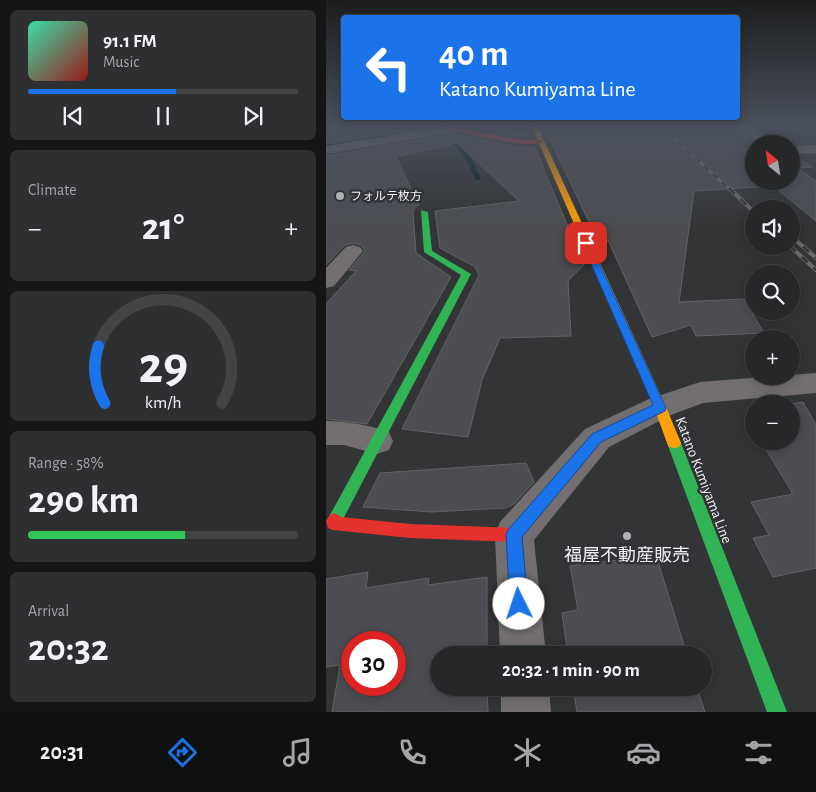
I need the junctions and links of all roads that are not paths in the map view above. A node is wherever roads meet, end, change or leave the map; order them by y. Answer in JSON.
{"nodes":[{"id":1,"x":548,"y":158,"type":"edge"},
{"id":2,"x":424,"y":212,"type":"dead end"},
{"id":3,"x":353,"y":251,"type":"dead end"},
{"id":4,"x":326,"y":281,"type":"edge"},
{"id":5,"x":816,"y":383,"type":"edge"},
{"id":6,"x":660,"y":408,"type":"junction"},
{"id":7,"x":326,"y":433,"type":"edge"},
{"id":8,"x":377,"y":441,"type":"junction"},
{"id":9,"x":514,"y":535,"type":"junction"},
{"id":10,"x":521,"y":646,"type":"edge"},
{"id":11,"x":525,"y":696,"type":"edge"},
{"id":12,"x":526,"y":712,"type":"edge"},
{"id":13,"x":777,"y":712,"type":"edge"}],
"edges":[{"from":1,"to":6,"type":"main road","name":"Katano Kumiyama Line"},
{"from":2,"to":8,"type":"main road"},
{"from":3,"to":4,"type":"street"},
{"from":5,"to":6,"type":"street"},
{"from":6,"to":9,"type":"street"},
{"from":6,"to":13,"type":"main road","name":"Katano Kumiyama Line"},
{"from":7,"to":8,"type":"street"},
{"from":8,"to":9,"type":"main road"},
{"from":9,"to":10,"type":"street"},
{"from":11,"to":12,"type":"street"}]}
